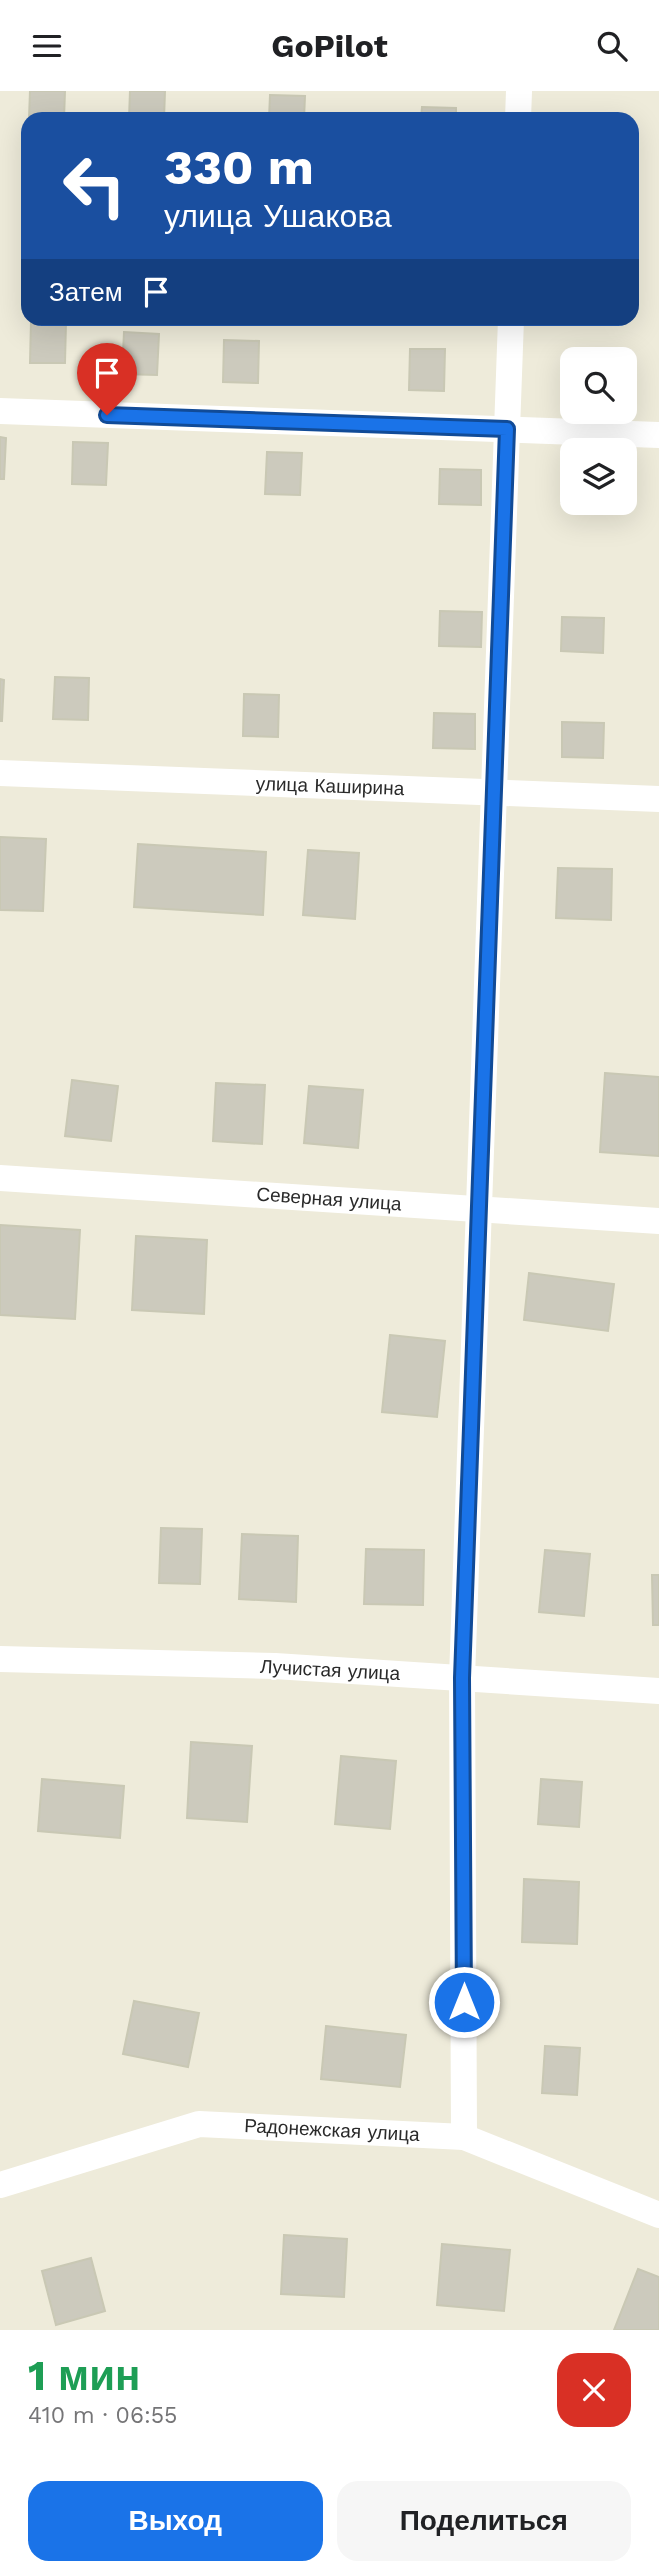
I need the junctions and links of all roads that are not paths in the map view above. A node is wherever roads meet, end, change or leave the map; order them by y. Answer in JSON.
{"nodes":[{"id":1,"x":519,"y":91,"type":"edge"},
{"id":2,"x":518,"y":112,"type":"edge"},
{"id":3,"x":511,"y":326,"type":"edge"},
{"id":4,"x":0,"y":411,"type":"edge"},
{"id":5,"x":507,"y":429,"type":"junction"},
{"id":6,"x":659,"y":435,"type":"edge"},
{"id":7,"x":0,"y":773,"type":"edge"},
{"id":8,"x":494,"y":793,"type":"junction"},
{"id":9,"x":659,"y":799,"type":"edge"},
{"id":10,"x":0,"y":1178,"type":"edge"},
{"id":11,"x":479,"y":1209,"type":"junction"},
{"id":12,"x":659,"y":1221,"type":"edge"},
{"id":13,"x":0,"y":1659,"type":"edge"},
{"id":14,"x":462,"y":1678,"type":"junction"},
{"id":15,"x":659,"y":1691,"type":"edge"},
{"id":16,"x":464,"y":2137,"type":"junction"},
{"id":17,"x":0,"y":2185,"type":"edge"},
{"id":18,"x":659,"y":2215,"type":"edge"}],
"edges":[{"from":1,"to":2,"type":"street"},
{"from":3,"to":5,"type":"street"},
{"from":4,"to":5,"type":"street"},
{"from":5,"to":6,"type":"street"},
{"from":5,"to":8,"type":"street"},
{"from":7,"to":8,"type":"street","name":"улица Каширина"},
{"from":8,"to":9,"type":"street","name":"улица Каширина"},
{"from":8,"to":11,"type":"street"},
{"from":10,"to":11,"type":"street","name":"Северная улица"},
{"from":11,"to":12,"type":"street","name":"Северная улица"},
{"from":11,"to":14,"type":"street"},
{"from":13,"to":14,"type":"street","name":"Лучистая улица"},
{"from":14,"to":15,"type":"street","name":"Лучистая улица"},
{"from":14,"to":16,"type":"street"},
{"from":16,"to":17,"type":"street","name":"Радонежская улица"},
{"from":16,"to":18,"type":"street","name":"Радонежская улица"}]}
